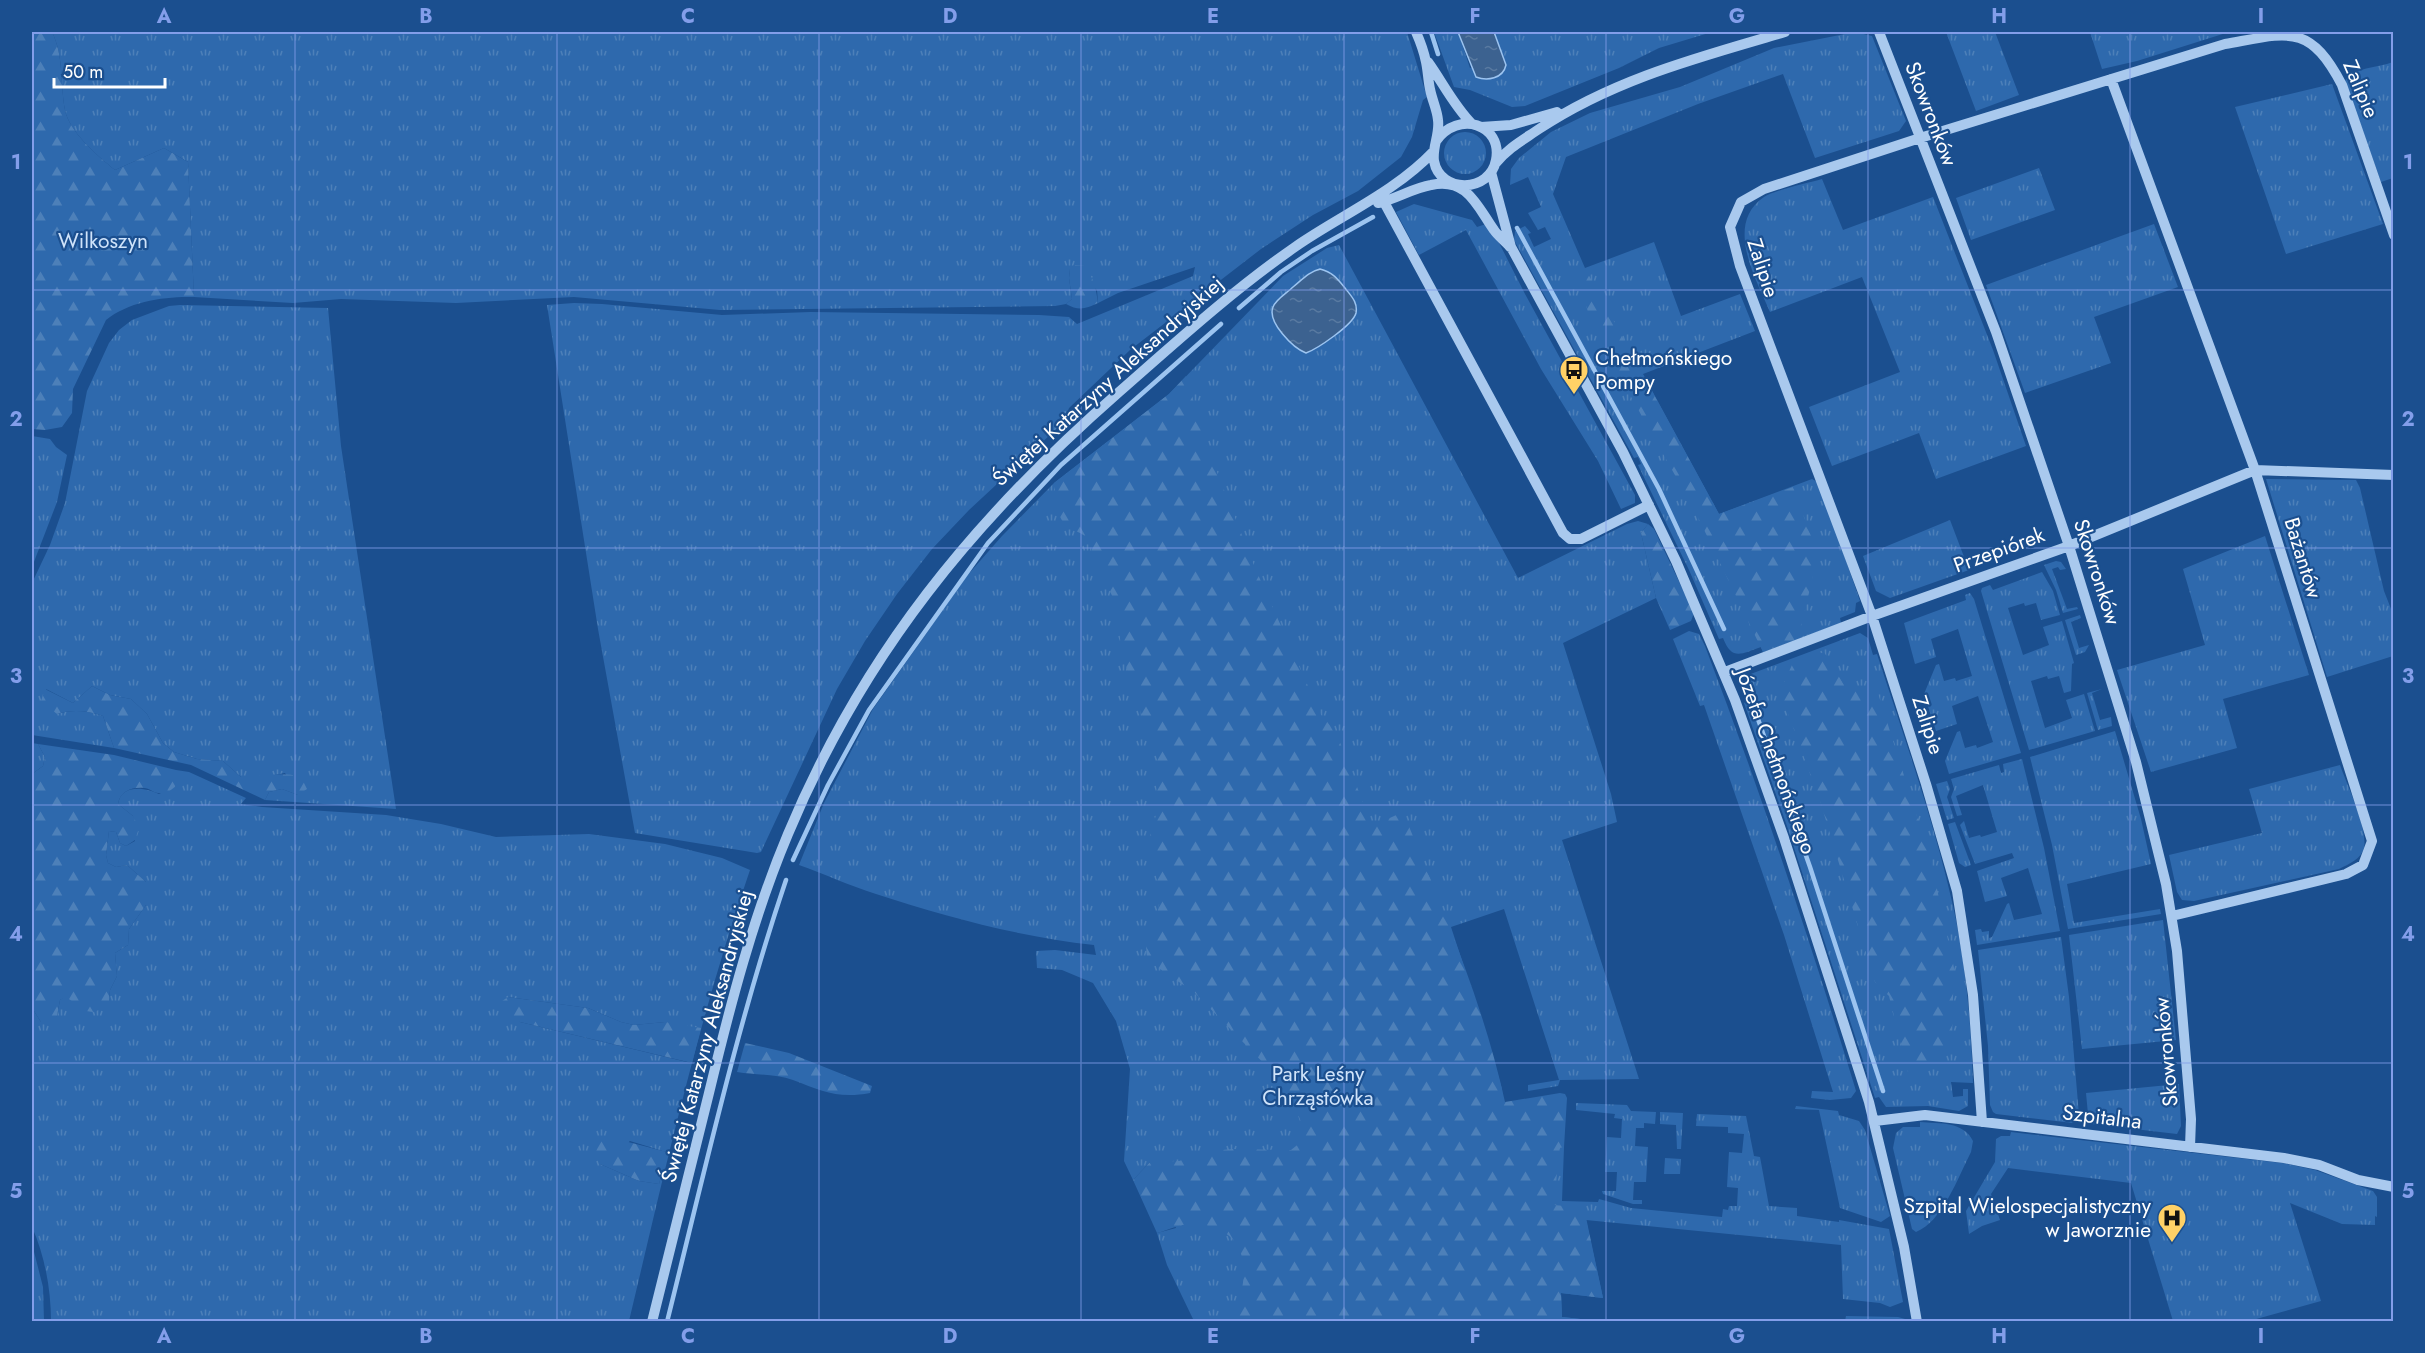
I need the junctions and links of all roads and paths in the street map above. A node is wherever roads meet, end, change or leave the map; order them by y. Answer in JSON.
{"nodes":[{"id":1,"x":1416,"y":32,"type":"edge"},
{"id":2,"x":1785,"y":32,"type":"edge"},
{"id":3,"x":1878,"y":32,"type":"edge"},
{"id":4,"x":1426,"y":59,"type":"junction"},
{"id":5,"x":2111,"y":79,"type":"junction"},
{"id":6,"x":1569,"y":109,"type":"junction"},
{"id":7,"x":1476,"y":125,"type":"junction"},
{"id":8,"x":1920,"y":138,"type":"junction"},
{"id":9,"x":1435,"y":146,"type":"junction"},
{"id":10,"x":1493,"y":167,"type":"junction"},
{"id":11,"x":1455,"y":184,"type":"junction"},
{"id":12,"x":1384,"y":202,"type":"junction"},
{"id":13,"x":1363,"y":207,"type":"junction"},
{"id":14,"x":2394,"y":235,"type":"edge"},
{"id":15,"x":1511,"y":247,"type":"junction"},
{"id":16,"x":2255,"y":470,"type":"junction"},
{"id":17,"x":2394,"y":475,"type":"edge"},
{"id":18,"x":1649,"y":505,"type":"junction"},
{"id":19,"x":2069,"y":546,"type":"junction"},
{"id":20,"x":1872,"y":616,"type":"junction"},
{"id":21,"x":1725,"y":672,"type":"junction"},
{"id":22,"x":2172,"y":916,"type":"junction"},
{"id":23,"x":1875,"y":1121,"type":"junction"},
{"id":24,"x":1982,"y":1122,"type":"junction"},
{"id":25,"x":2190,"y":1147,"type":"junction"},
{"id":26,"x":2394,"y":1187,"type":"edge"},
{"id":27,"x":652,"y":1322,"type":"edge"},
{"id":28,"x":1917,"y":1322,"type":"edge"}],
"edges":[{"from":1,"to":4,"type":"street"},
{"from":2,"to":6,"type":"street"},
{"from":3,"to":8,"type":"street","name":"Skowronków"},
{"from":4,"to":7,"type":"street"},
{"from":4,"to":9,"type":"street"},
{"from":5,"to":8,"type":"street","name":"Zalipie"},
{"from":5,"to":14,"type":"street","name":"Zalipie"},
{"from":5,"to":16,"type":"street","name":"Bażantów"},
{"from":6,"to":7,"type":"street"},
{"from":6,"to":10,"type":"street"},
{"from":7,"to":9,"type":"street"},
{"from":7,"to":10,"type":"street"},
{"from":8,"to":19,"type":"street","name":"Skowronków"},
{"from":8,"to":20,"type":"street","name":"Zalipie"},
{"from":9,"to":11,"type":"street"},
{"from":9,"to":13,"type":"street","name":"Świętej Katarzyny Aleksandryjskiej"},
{"from":10,"to":11,"type":"street"},
{"from":10,"to":15,"type":"street","name":"Józefa Chełmońskiego"},
{"from":11,"to":12,"type":"street","name":"Świętej Katarzyny Aleksandryjskiej"},
{"from":11,"to":15,"type":"street","name":"Józefa Chełmońskiego"},
{"from":12,"to":13,"type":"street","name":"Świętej Katarzyny Aleksandryjskiej"},
{"from":12,"to":18,"type":"street"},
{"from":13,"to":27,"type":"street","name":"Świętej Katarzyny Aleksandryjskiej"},
{"from":15,"to":18,"type":"street","name":"Józefa Chełmońskiego"},
{"from":16,"to":17,"type":"street","name":"Przepiórek"},
{"from":16,"to":19,"type":"street","name":"Przepiórek"},
{"from":16,"to":22,"type":"street","name":"Bażantów"},
{"from":18,"to":21,"type":"street","name":"Józefa Chełmońskiego"},
{"from":19,"to":20,"type":"street","name":"Przepiórek"},
{"from":19,"to":22,"type":"street","name":"Skowronków"},
{"from":20,"to":21,"type":"street","name":"Przepiórek"},
{"from":20,"to":24,"type":"street","name":"Zalipie"},
{"from":21,"to":23,"type":"street","name":"Józefa Chełmońskiego"},
{"from":22,"to":25,"type":"street","name":"Skowronków"},
{"from":23,"to":24,"type":"street","name":"Szpitalna"},
{"from":23,"to":28,"type":"street","name":"Józefa Chełmońskiego"},
{"from":24,"to":25,"type":"street","name":"Szpitalna"},
{"from":25,"to":26,"type":"street","name":"Szpitalna"}]}
